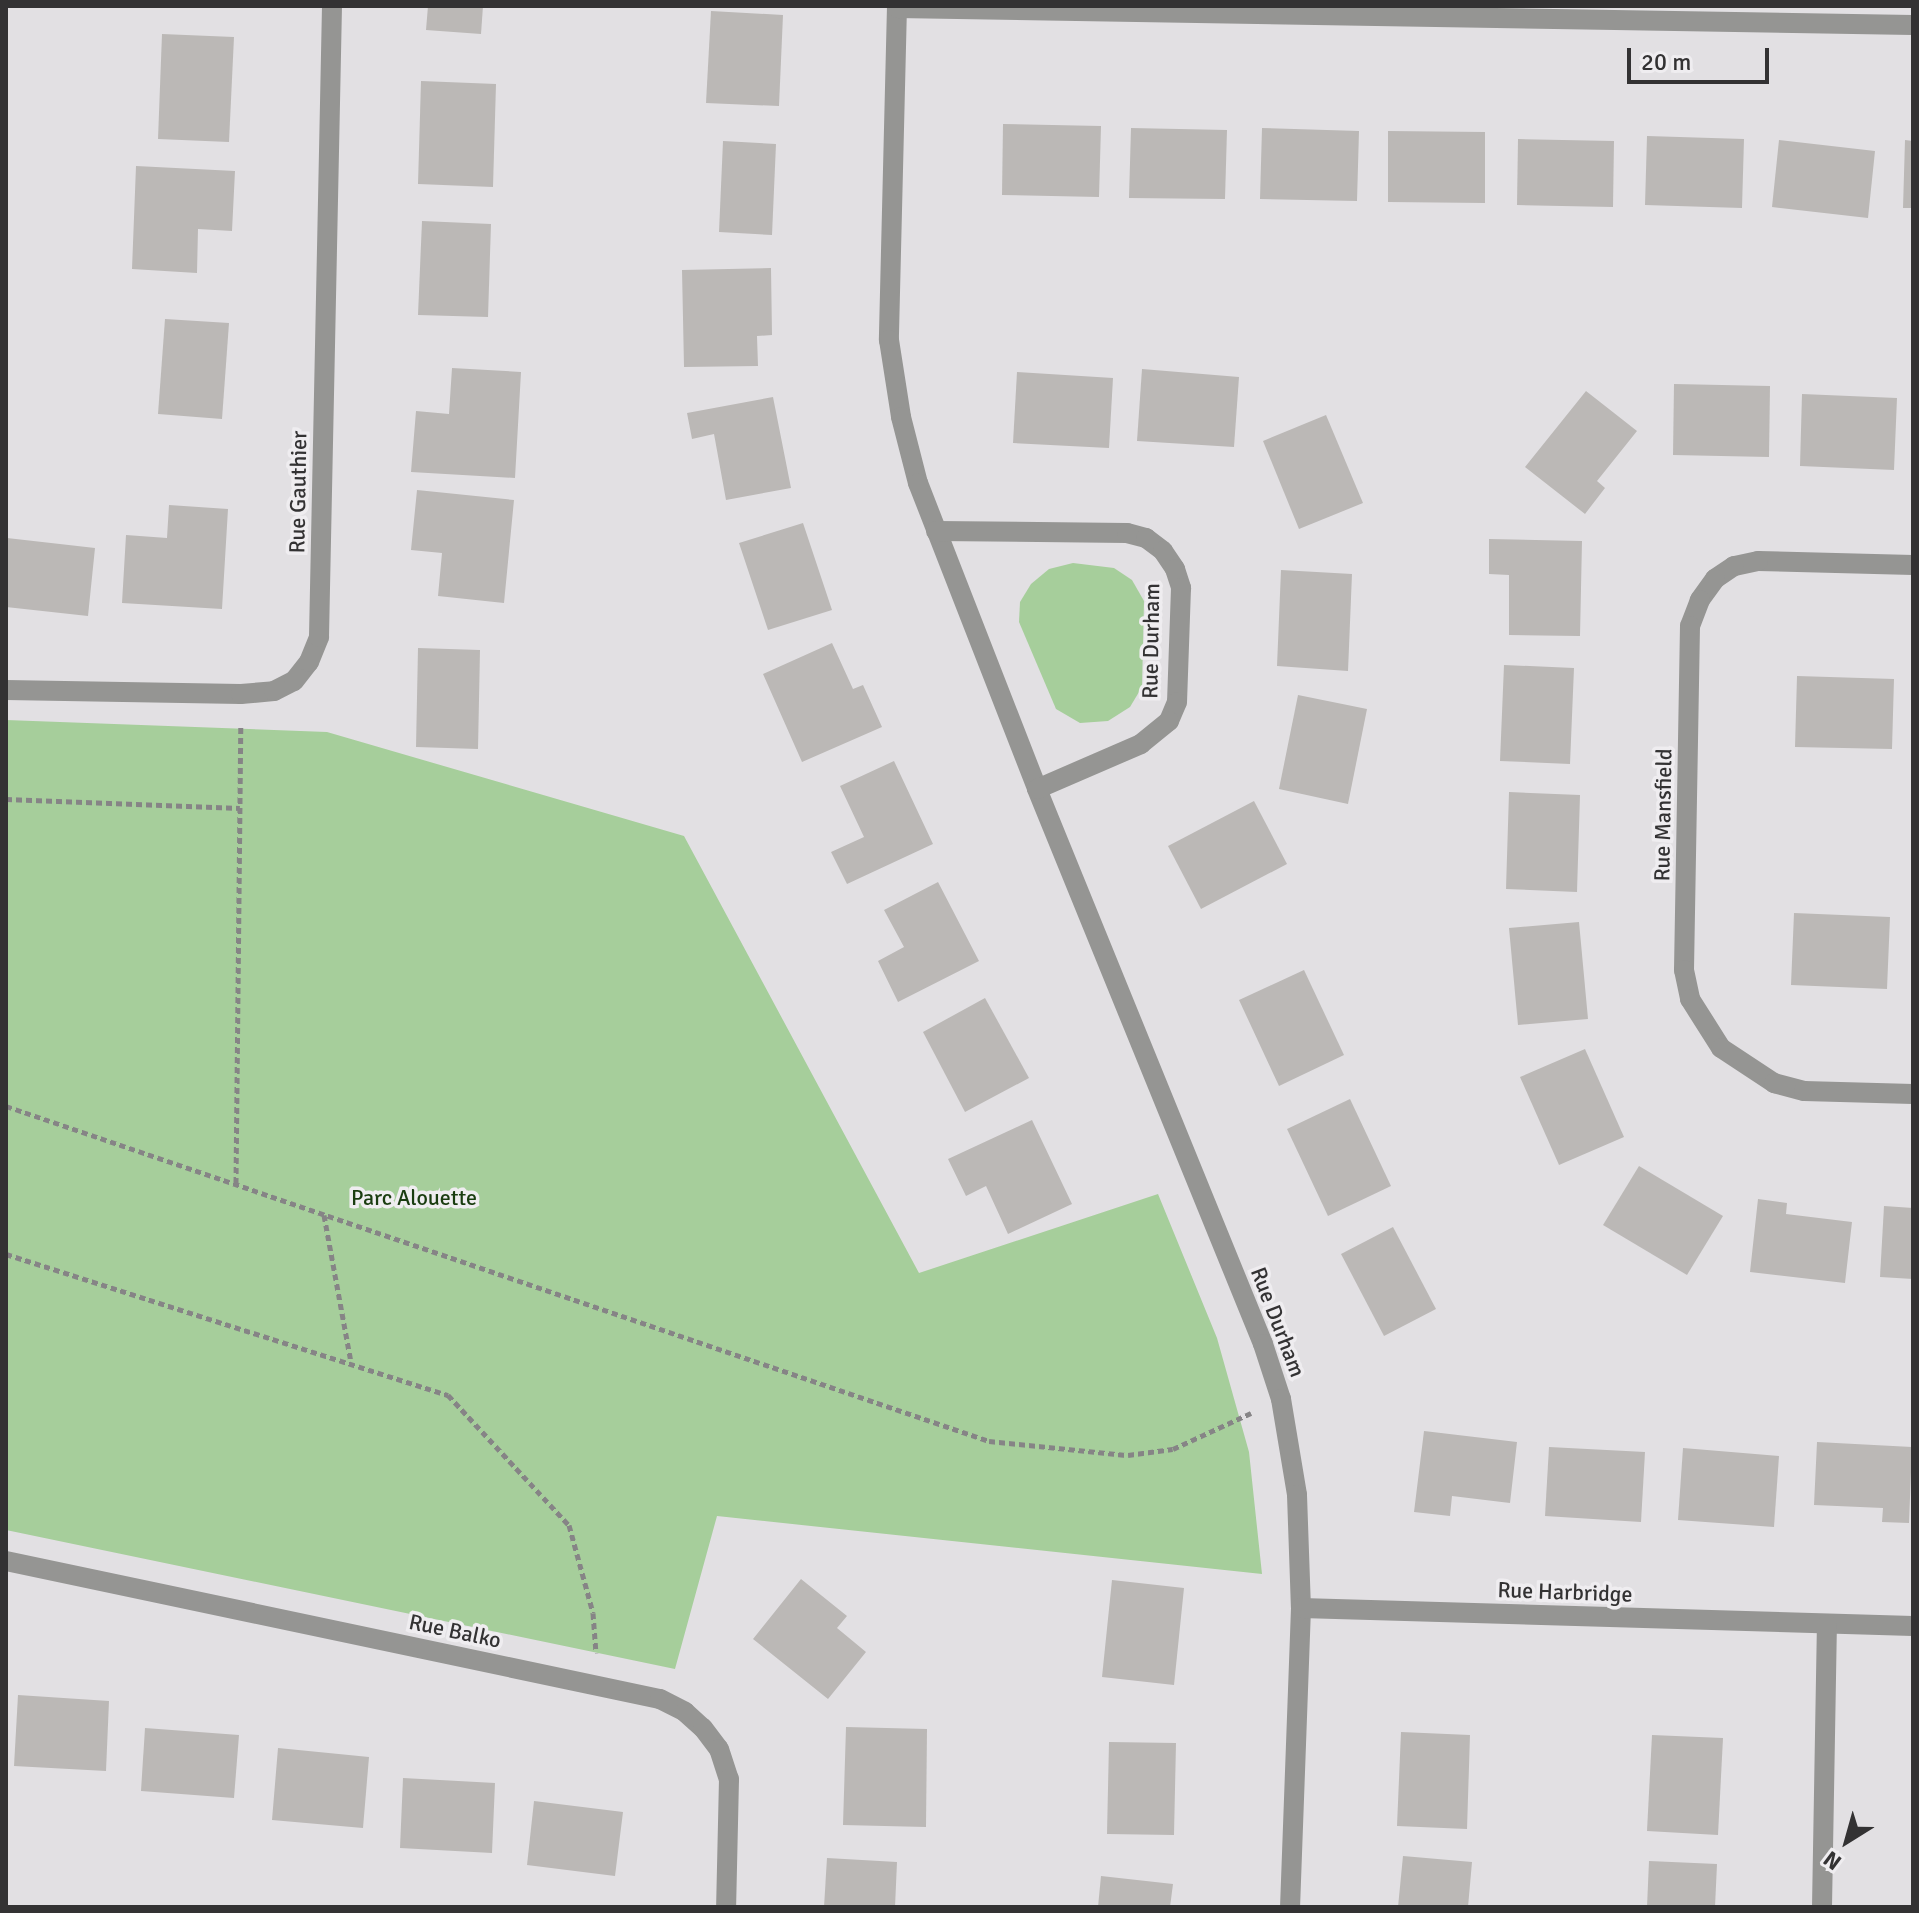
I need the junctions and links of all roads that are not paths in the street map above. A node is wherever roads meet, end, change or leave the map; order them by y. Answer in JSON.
{"nodes":[{"id":1,"x":332,"y":6,"type":"edge"},
{"id":2,"x":897,"y":7,"type":"edge"},
{"id":3,"x":1913,"y":25,"type":"edge"},
{"id":4,"x":936,"y":531,"type":"junction"},
{"id":5,"x":1913,"y":565,"type":"edge"},
{"id":6,"x":6,"y":690,"type":"edge"},
{"id":7,"x":1037,"y":789,"type":"junction"},
{"id":8,"x":1913,"y":1094,"type":"edge"},
{"id":9,"x":6,"y":1561,"type":"edge"},
{"id":10,"x":1301,"y":1608,"type":"junction"},
{"id":11,"x":1827,"y":1625,"type":"junction"},
{"id":12,"x":1913,"y":1626,"type":"edge"},
{"id":13,"x":726,"y":1907,"type":"edge"},
{"id":14,"x":1290,"y":1907,"type":"edge"},
{"id":15,"x":1822,"y":1907,"type":"edge"}],
"edges":[{"from":1,"to":6,"type":"street","name":"Rue Gauthier"},
{"from":2,"to":3,"type":"street"},
{"from":2,"to":4,"type":"street","name":"Rue Durham"},
{"from":4,"to":7,"type":"street","name":"Rue Durham"},
{"from":4,"to":7,"type":"street","name":"Rue Durham"},
{"from":5,"to":8,"type":"street","name":"Rue Mansfield"},
{"from":7,"to":10,"type":"street","name":"Rue Durham"},
{"from":9,"to":13,"type":"street","name":"Rue Balko"},
{"from":10,"to":11,"type":"street","name":"Rue Harbridge"},
{"from":10,"to":14,"type":"street","name":"Rue Durham"},
{"from":11,"to":12,"type":"street","name":"Rue Harbridge"},
{"from":11,"to":15,"type":"street"}]}
